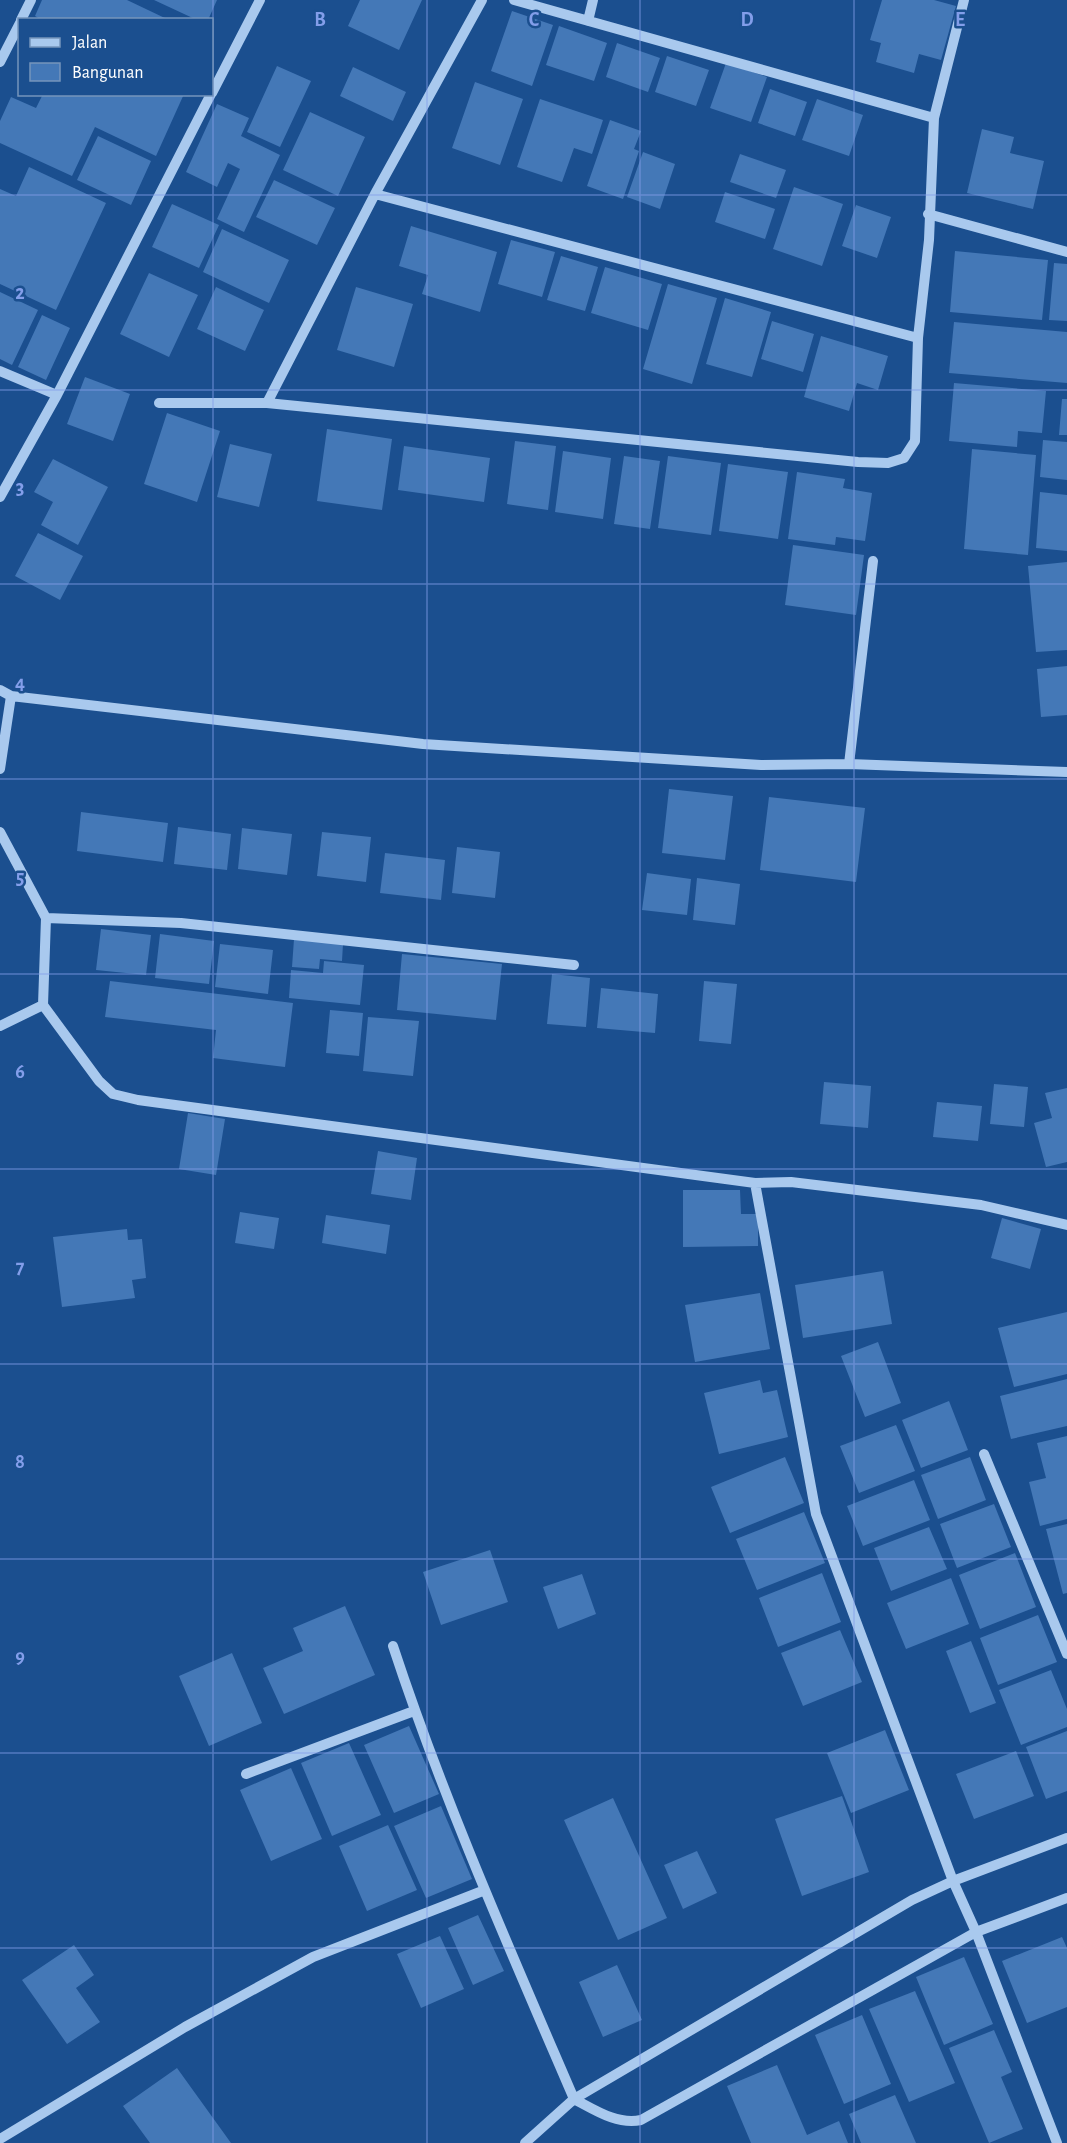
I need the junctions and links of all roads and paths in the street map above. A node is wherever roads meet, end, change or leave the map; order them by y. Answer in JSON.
{"nodes":[{"id":1,"x":31,"y":0,"type":"edge"},
{"id":2,"x":260,"y":0,"type":"edge"},
{"id":3,"x":482,"y":0,"type":"edge"},
{"id":4,"x":514,"y":0,"type":"edge"},
{"id":5,"x":593,"y":0,"type":"edge"},
{"id":6,"x":964,"y":0,"type":"edge"},
{"id":7,"x":22,"y":18,"type":"edge"},
{"id":8,"x":588,"y":21,"type":"junction"},
{"id":9,"x":18,"y":25,"type":"edge"},
{"id":10,"x":0,"y":62,"type":"edge"},
{"id":11,"x":213,"y":90,"type":"edge"},
{"id":12,"x":210,"y":96,"type":"edge"},
{"id":13,"x":934,"y":118,"type":"junction"},
{"id":14,"x":375,"y":194,"type":"junction"},
{"id":15,"x":928,"y":214,"type":"junction"},
{"id":16,"x":1067,"y":252,"type":"edge"},
{"id":17,"x":918,"y":338,"type":"junction"},
{"id":18,"x":0,"y":371,"type":"edge"},
{"id":19,"x":57,"y":394,"type":"junction"},
{"id":20,"x":159,"y":403,"type":"dead end"},
{"id":21,"x":267,"y":403,"type":"junction"},
{"id":22,"x":0,"y":497,"type":"edge"},
{"id":23,"x":873,"y":561,"type":"dead end"},
{"id":24,"x":0,"y":690,"type":"edge"},
{"id":25,"x":11,"y":696,"type":"junction"},
{"id":26,"x":849,"y":764,"type":"junction"},
{"id":27,"x":0,"y":769,"type":"edge"},
{"id":28,"x":1067,"y":772,"type":"edge"},
{"id":29,"x":0,"y":832,"type":"edge"},
{"id":30,"x":46,"y":918,"type":"junction"},
{"id":31,"x":574,"y":965,"type":"dead end"},
{"id":32,"x":43,"y":1005,"type":"junction"},
{"id":33,"x":0,"y":1026,"type":"edge"},
{"id":34,"x":755,"y":1183,"type":"junction"},
{"id":35,"x":1067,"y":1225,"type":"edge"},
{"id":36,"x":984,"y":1454,"type":"dead end"},
{"id":37,"x":393,"y":1646,"type":"dead end"},
{"id":38,"x":1067,"y":1654,"type":"edge"},
{"id":39,"x":414,"y":1711,"type":"junction"},
{"id":40,"x":246,"y":1774,"type":"dead end"},
{"id":41,"x":1067,"y":1838,"type":"edge"},
{"id":42,"x":952,"y":1881,"type":"junction"},
{"id":43,"x":485,"y":1890,"type":"junction"},
{"id":44,"x":1067,"y":1898,"type":"edge"},
{"id":45,"x":976,"y":1932,"type":"junction"},
{"id":46,"x":574,"y":2099,"type":"junction"},
{"id":47,"x":0,"y":2139,"type":"edge"},
{"id":48,"x":525,"y":2143,"type":"edge"},
{"id":49,"x":1057,"y":2143,"type":"edge"}],
"edges":[{"from":1,"to":7,"type":"street"},
{"from":2,"to":11,"type":"street"},
{"from":3,"to":14,"type":"street"},
{"from":4,"to":8,"type":"street"},
{"from":5,"to":8,"type":"street"},
{"from":6,"to":13,"type":"street"},
{"from":8,"to":13,"type":"street"},
{"from":9,"to":10,"type":"street"},
{"from":12,"to":19,"type":"street"},
{"from":13,"to":15,"type":"street"},
{"from":14,"to":17,"type":"street"},
{"from":14,"to":21,"type":"street"},
{"from":15,"to":16,"type":"street"},
{"from":15,"to":17,"type":"street"},
{"from":17,"to":21,"type":"street"},
{"from":18,"to":19,"type":"street"},
{"from":19,"to":22,"type":"street"},
{"from":20,"to":21,"type":"street"},
{"from":23,"to":26,"type":"street"},
{"from":24,"to":25,"type":"street"},
{"from":25,"to":26,"type":"street"},
{"from":25,"to":27,"type":"street"},
{"from":26,"to":28,"type":"street"},
{"from":29,"to":30,"type":"street"},
{"from":30,"to":31,"type":"street"},
{"from":30,"to":32,"type":"street"},
{"from":32,"to":33,"type":"street"},
{"from":32,"to":34,"type":"street"},
{"from":34,"to":35,"type":"street"},
{"from":34,"to":42,"type":"street"},
{"from":36,"to":38,"type":"street"},
{"from":37,"to":39,"type":"street"},
{"from":39,"to":40,"type":"street"},
{"from":39,"to":43,"type":"street"},
{"from":41,"to":42,"type":"street"},
{"from":42,"to":45,"type":"street"},
{"from":42,"to":46,"type":"street"},
{"from":43,"to":46,"type":"street"},
{"from":43,"to":47,"type":"street"},
{"from":44,"to":45,"type":"street"},
{"from":45,"to":46,"type":"street"},
{"from":45,"to":49,"type":"street"},
{"from":46,"to":48,"type":"street"}]}
